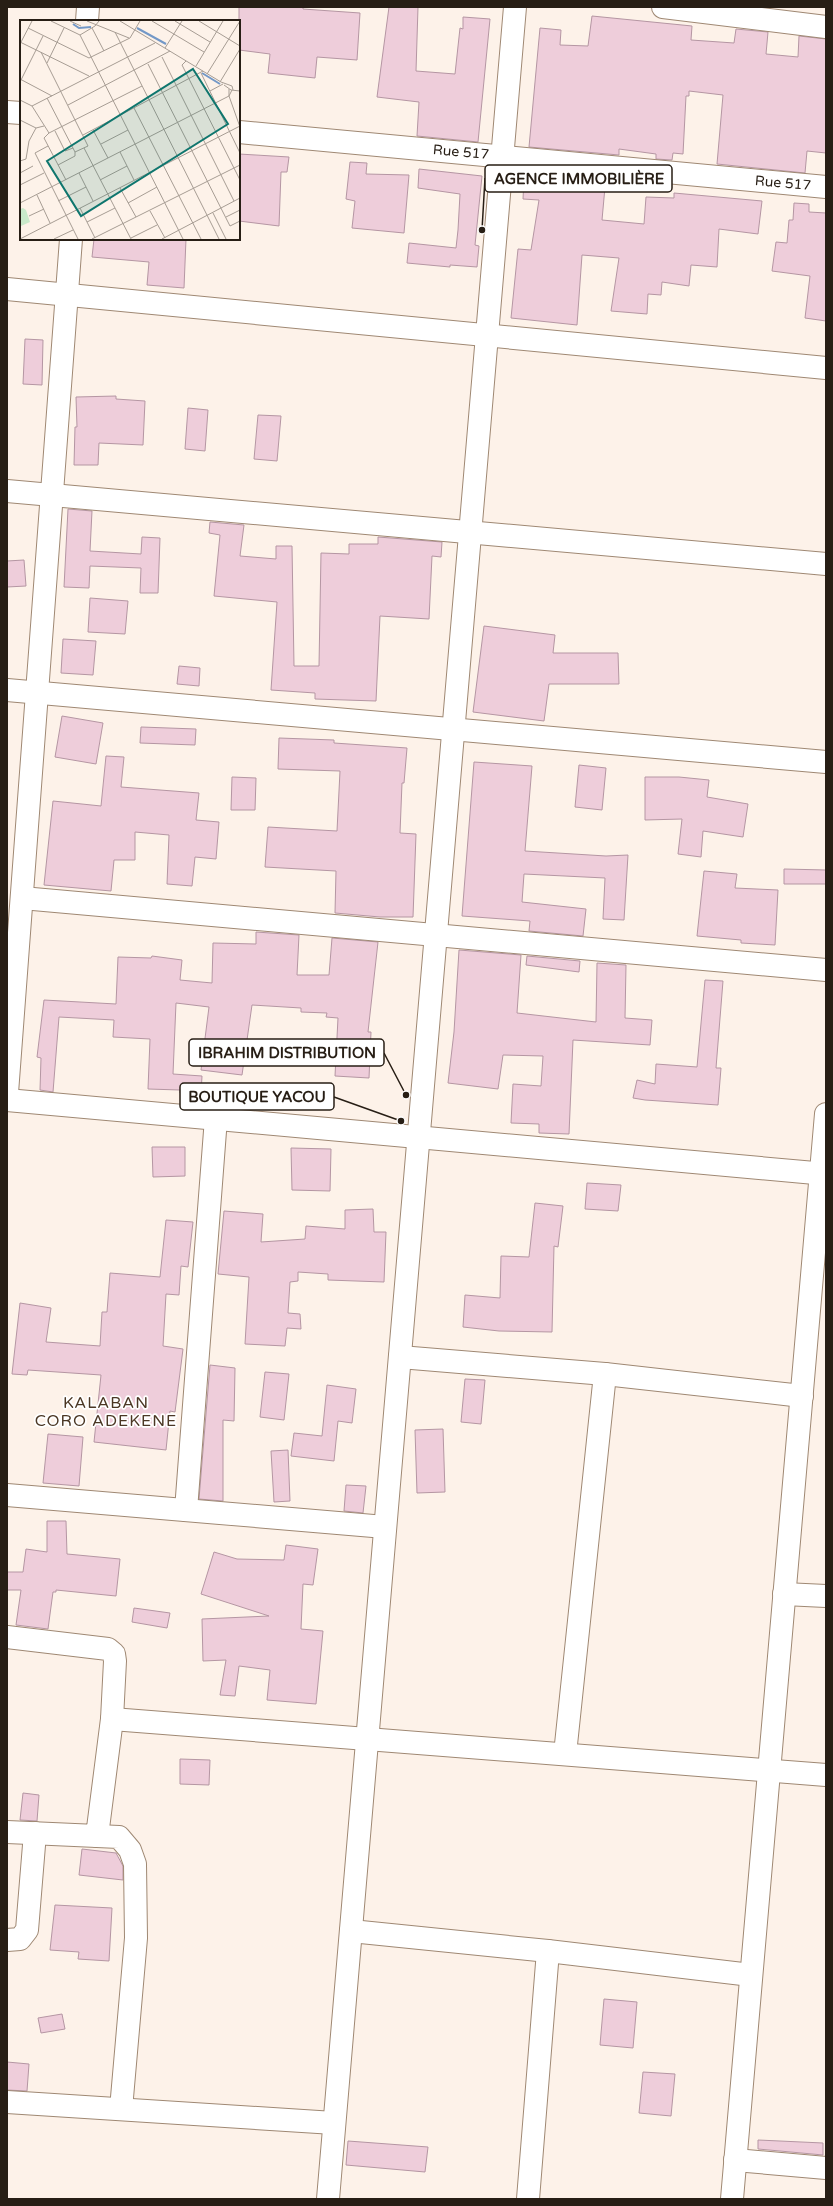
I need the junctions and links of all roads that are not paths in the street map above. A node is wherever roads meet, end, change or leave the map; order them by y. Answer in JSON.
{"nodes":[{"id":1,"x":88,"y":7,"type":"edge"},
{"id":2,"x":515,"y":7,"type":"edge"},
{"id":3,"x":663,"y":7,"type":"edge"},
{"id":4,"x":87,"y":20,"type":"edge"},
{"id":5,"x":826,"y":27,"type":"edge"},
{"id":6,"x":7,"y":112,"type":"edge"},
{"id":7,"x":20,"y":113,"type":"edge"},
{"id":8,"x":240,"y":132,"type":"edge"},
{"id":9,"x":503,"y":156,"type":"junction"},
{"id":10,"x":826,"y":187,"type":"edge"},
{"id":11,"x":71,"y":240,"type":"edge"},
{"id":12,"x":7,"y":289,"type":"edge"},
{"id":13,"x":67,"y":295,"type":"junction"},
{"id":14,"x":487,"y":335,"type":"junction"},
{"id":15,"x":826,"y":368,"type":"edge"},
{"id":16,"x":7,"y":491,"type":"edge"},
{"id":17,"x":52,"y":495,"type":"junction"},
{"id":18,"x":470,"y":532,"type":"junction"},
{"id":19,"x":826,"y":564,"type":"edge"},
{"id":20,"x":7,"y":690,"type":"edge"},
{"id":21,"x":37,"y":693,"type":"junction"},
{"id":22,"x":454,"y":728,"type":"junction"},
{"id":23,"x":826,"y":762,"type":"edge"},
{"id":24,"x":22,"y":898,"type":"junction"},
{"id":25,"x":436,"y":934,"type":"junction"},
{"id":26,"x":826,"y":970,"type":"edge"},
{"id":27,"x":7,"y":1093,"type":"edge"},
{"id":28,"x":7,"y":1100,"type":"edge"},
{"id":29,"x":826,"y":1114,"type":"edge"},
{"id":30,"x":216,"y":1118,"type":"junction"},
{"id":31,"x":419,"y":1137,"type":"junction"},
{"id":32,"x":823,"y":1173,"type":"edge"},
{"id":33,"x":400,"y":1357,"type":"junction"},
{"id":34,"x":605,"y":1374,"type":"junction"},
{"id":35,"x":802,"y":1396,"type":"junction"},
{"id":36,"x":7,"y":1495,"type":"edge"},
{"id":37,"x":186,"y":1510,"type":"junction"},
{"id":38,"x":385,"y":1527,"type":"junction"},
{"id":39,"x":784,"y":1594,"type":"junction"},
{"id":40,"x":826,"y":1596,"type":"edge"},
{"id":41,"x":7,"y":1637,"type":"edge"},
{"id":42,"x":112,"y":1719,"type":"junction"},
{"id":43,"x":367,"y":1739,"type":"junction"},
{"id":44,"x":565,"y":1754,"type":"junction"},
{"id":45,"x":769,"y":1770,"type":"junction"},
{"id":46,"x":826,"y":1775,"type":"edge"},
{"id":47,"x":7,"y":1832,"type":"edge"},
{"id":48,"x":35,"y":1833,"type":"junction"},
{"id":49,"x":97,"y":1836,"type":"junction"},
{"id":50,"x":351,"y":1931,"type":"junction"},
{"id":51,"x":7,"y":1940,"type":"edge"},
{"id":52,"x":548,"y":1951,"type":"junction"},
{"id":53,"x":751,"y":1975,"type":"junction"},
{"id":54,"x":7,"y":2102,"type":"edge"},
{"id":55,"x":122,"y":2109,"type":"junction"},
{"id":56,"x":334,"y":2123,"type":"junction"},
{"id":57,"x":735,"y":2160,"type":"junction"},
{"id":58,"x":826,"y":2168,"type":"edge"},
{"id":59,"x":328,"y":2199,"type":"edge"},
{"id":60,"x":528,"y":2199,"type":"edge"},
{"id":61,"x":732,"y":2199,"type":"edge"}],
"edges":[{"from":1,"to":4,"type":"street"},
{"from":2,"to":9,"type":"street"},
{"from":3,"to":5,"type":"street"},
{"from":6,"to":7,"type":"street"},
{"from":8,"to":9,"type":"street","name":"Rue 517"},
{"from":9,"to":10,"type":"street","name":"Rue 517"},
{"from":9,"to":14,"type":"street"},
{"from":11,"to":13,"type":"street"},
{"from":12,"to":13,"type":"street"},
{"from":13,"to":14,"type":"street"},
{"from":13,"to":17,"type":"street"},
{"from":14,"to":15,"type":"street"},
{"from":14,"to":18,"type":"street"},
{"from":16,"to":17,"type":"street"},
{"from":17,"to":18,"type":"street"},
{"from":17,"to":21,"type":"street"},
{"from":18,"to":19,"type":"street"},
{"from":18,"to":22,"type":"street"},
{"from":20,"to":21,"type":"street"},
{"from":21,"to":22,"type":"street"},
{"from":21,"to":24,"type":"street"},
{"from":22,"to":23,"type":"street"},
{"from":22,"to":25,"type":"street"},
{"from":24,"to":25,"type":"street"},
{"from":24,"to":27,"type":"street"},
{"from":25,"to":26,"type":"street"},
{"from":25,"to":31,"type":"street"},
{"from":28,"to":30,"type":"street"},
{"from":29,"to":32,"type":"street"},
{"from":30,"to":31,"type":"street"},
{"from":30,"to":37,"type":"street"},
{"from":31,"to":32,"type":"street"},
{"from":31,"to":33,"type":"street"},
{"from":32,"to":35,"type":"street"},
{"from":33,"to":34,"type":"street"},
{"from":33,"to":38,"type":"street"},
{"from":34,"to":35,"type":"street"},
{"from":34,"to":44,"type":"street"},
{"from":35,"to":39,"type":"street"},
{"from":36,"to":37,"type":"street"},
{"from":37,"to":38,"type":"street"},
{"from":38,"to":43,"type":"street"},
{"from":39,"to":40,"type":"street"},
{"from":39,"to":45,"type":"street"},
{"from":41,"to":42,"type":"street"},
{"from":42,"to":43,"type":"street"},
{"from":42,"to":49,"type":"street"},
{"from":43,"to":44,"type":"street"},
{"from":43,"to":50,"type":"street"},
{"from":44,"to":45,"type":"street"},
{"from":45,"to":46,"type":"street"},
{"from":45,"to":53,"type":"street"},
{"from":47,"to":48,"type":"street"},
{"from":48,"to":49,"type":"street"},
{"from":48,"to":51,"type":"street"},
{"from":49,"to":55,"type":"street"},
{"from":50,"to":52,"type":"street"},
{"from":50,"to":56,"type":"street"},
{"from":52,"to":53,"type":"street"},
{"from":52,"to":60,"type":"street"},
{"from":53,"to":57,"type":"street"},
{"from":54,"to":55,"type":"street"},
{"from":55,"to":56,"type":"street"},
{"from":56,"to":59,"type":"street"},
{"from":57,"to":58,"type":"street"},
{"from":57,"to":61,"type":"street"}]}
